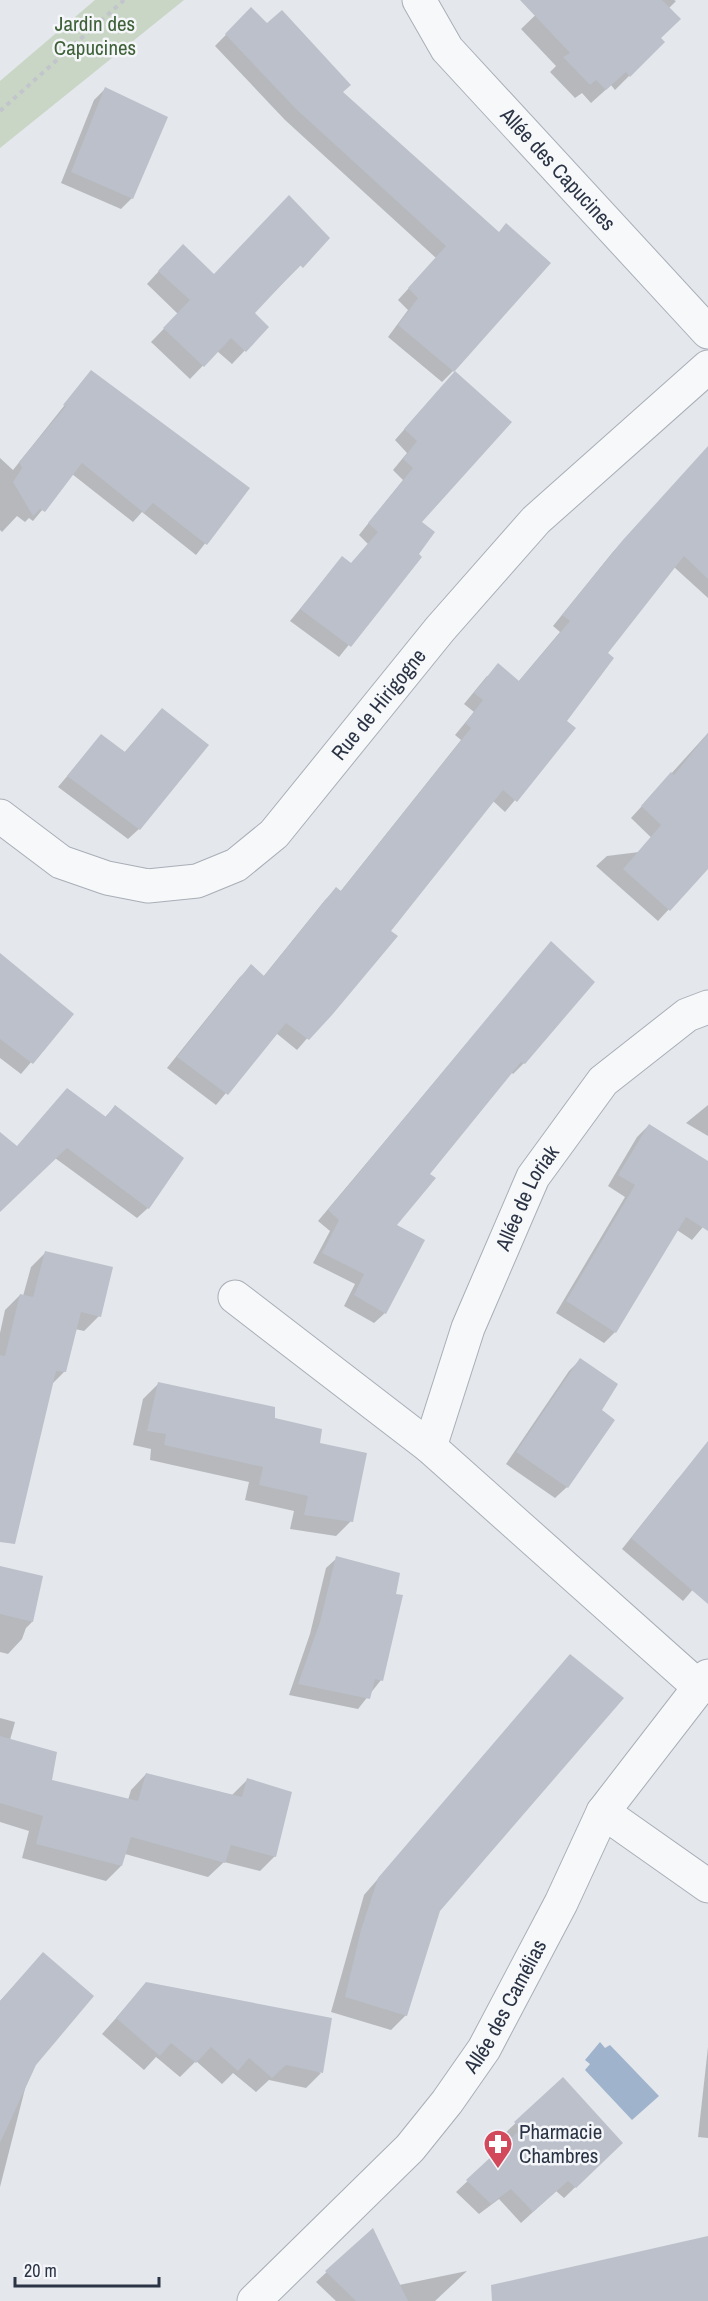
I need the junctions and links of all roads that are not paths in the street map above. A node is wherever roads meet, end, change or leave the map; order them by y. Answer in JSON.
{"nodes":[{"id":1,"x":419,"y":0,"type":"edge"},
{"id":2,"x":708,"y":332,"type":"edge"},
{"id":3,"x":708,"y":367,"type":"edge"},
{"id":4,"x":0,"y":816,"type":"edge"},
{"id":5,"x":708,"y":1007,"type":"edge"},
{"id":6,"x":236,"y":1297,"type":"dead end"},
{"id":7,"x":430,"y":1447,"type":"junction"},
{"id":8,"x":703,"y":1682,"type":"edge"},
{"id":9,"x":603,"y":1812,"type":"junction"},
{"id":10,"x":708,"y":1886,"type":"edge"},
{"id":11,"x":254,"y":2301,"type":"edge"}],
"edges":[{"from":1,"to":2,"type":"street","name":"Allée des Capucines"},
{"from":3,"to":4,"type":"street","name":"Rue de Hirigogne"},
{"from":5,"to":7,"type":"street","name":"Allée de Loriak"},
{"from":6,"to":7,"type":"street"},
{"from":7,"to":8,"type":"street"},
{"from":8,"to":9,"type":"street","name":"Allée des Camélias"},
{"from":9,"to":10,"type":"street"},
{"from":9,"to":11,"type":"street","name":"Allée des Camélias"}]}
